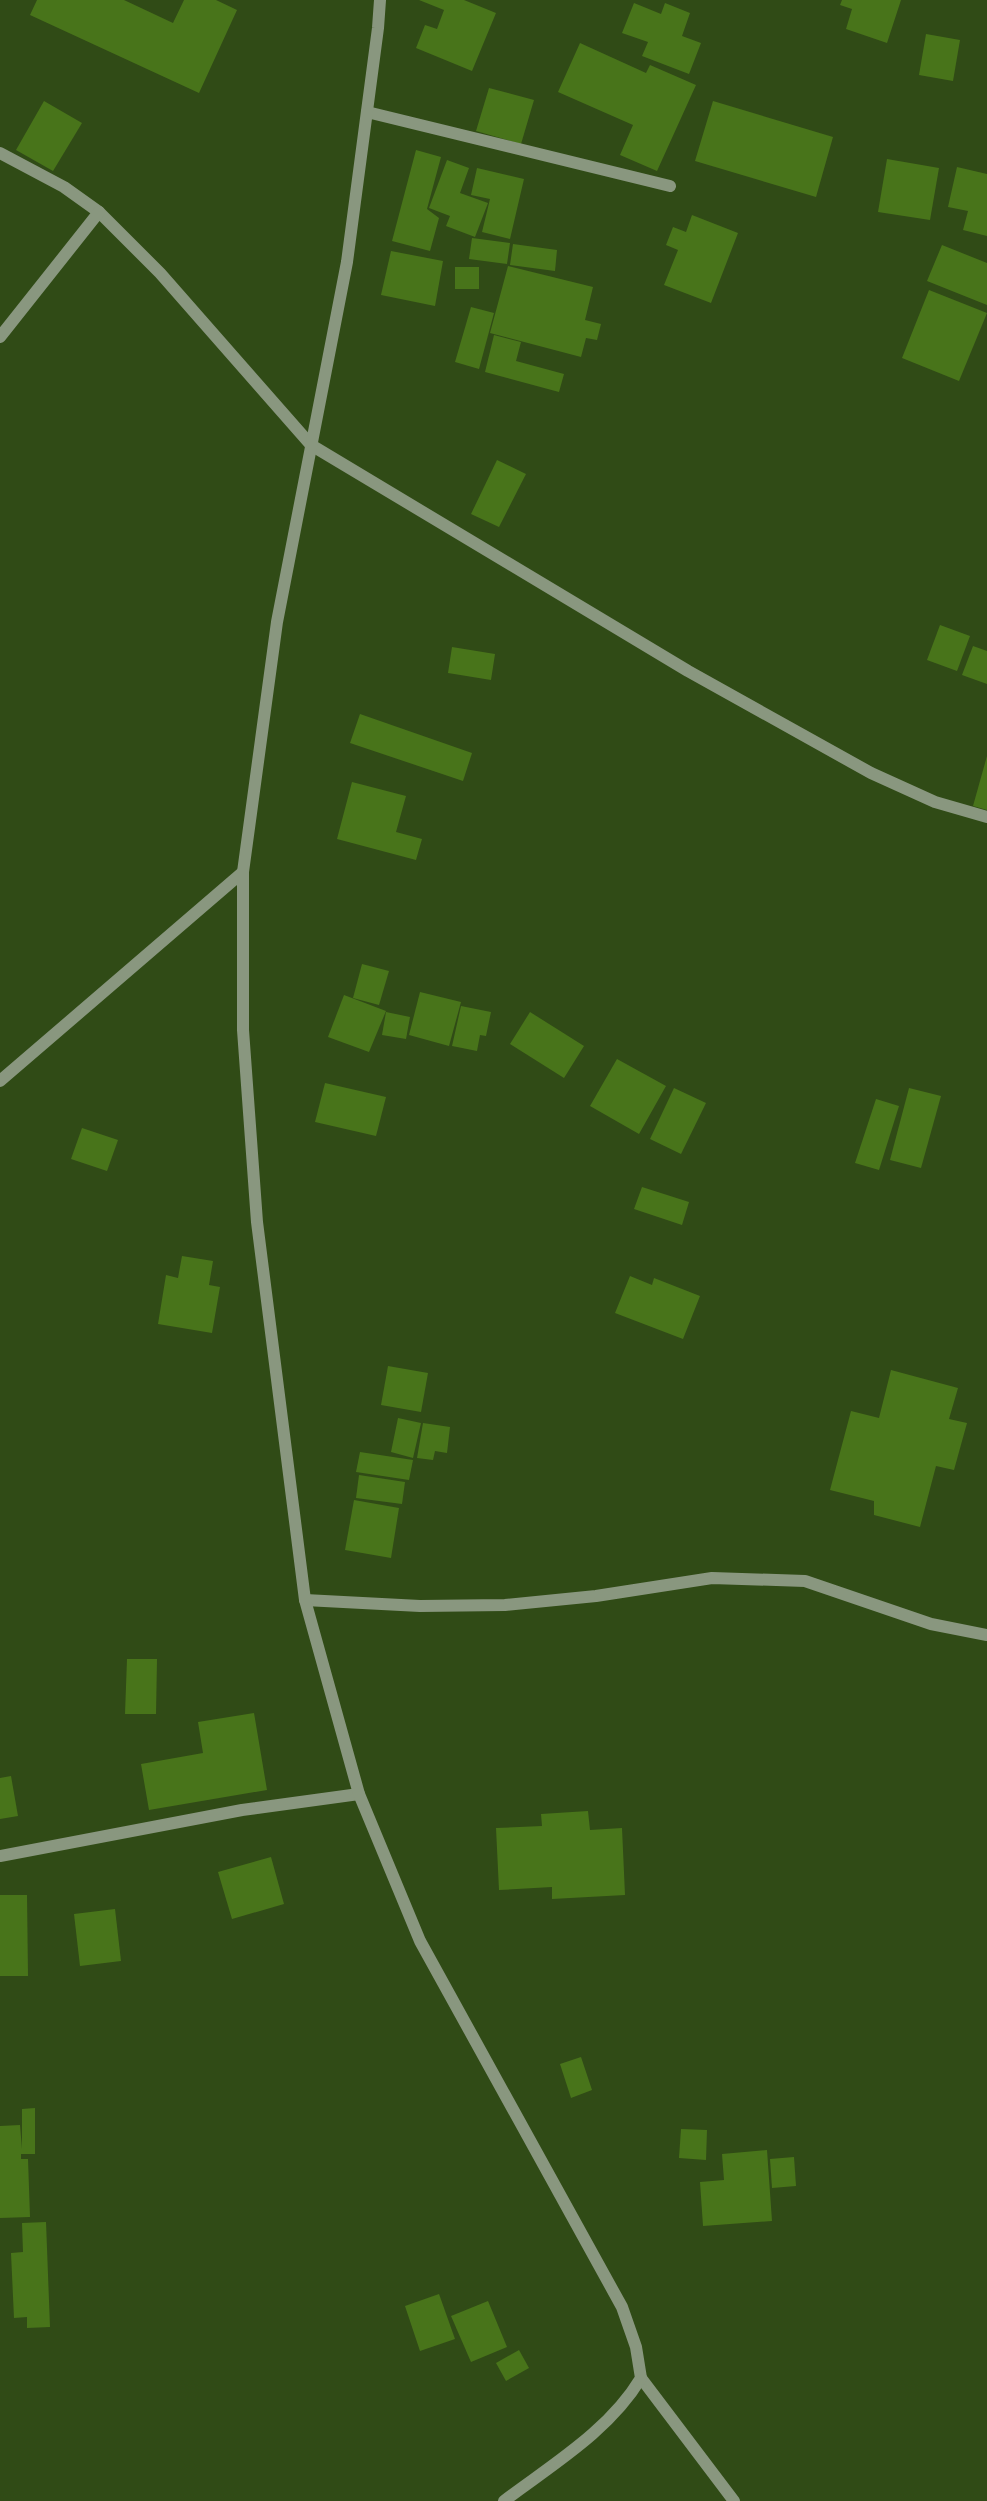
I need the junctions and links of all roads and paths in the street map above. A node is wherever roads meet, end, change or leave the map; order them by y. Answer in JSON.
{"nodes":[{"id":1,"x":380,"y":0,"type":"edge"},
{"id":2,"x":367,"y":112,"type":"junction"},
{"id":3,"x":0,"y":153,"type":"edge"},
{"id":4,"x":670,"y":186,"type":"dead end"},
{"id":5,"x":99,"y":212,"type":"junction"},
{"id":6,"x":0,"y":337,"type":"edge"},
{"id":7,"x":310,"y":445,"type":"junction"},
{"id":8,"x":987,"y":817,"type":"edge"},
{"id":9,"x":243,"y":872,"type":"junction"},
{"id":10,"x":0,"y":1081,"type":"edge"},
{"id":11,"x":305,"y":1600,"type":"junction"},
{"id":12,"x":987,"y":1635,"type":"edge"},
{"id":13,"x":359,"y":1794,"type":"junction"},
{"id":14,"x":0,"y":1856,"type":"edge"},
{"id":15,"x":641,"y":2378,"type":"junction"},
{"id":16,"x":504,"y":2501,"type":"edge"},
{"id":17,"x":734,"y":2501,"type":"edge"}],
"edges":[{"from":1,"to":2,"type":"street"},
{"from":2,"to":4,"type":"street"},
{"from":2,"to":7,"type":"street"},
{"from":3,"to":5,"type":"street"},
{"from":5,"to":6,"type":"street"},
{"from":5,"to":7,"type":"street"},
{"from":7,"to":8,"type":"street"},
{"from":7,"to":9,"type":"street"},
{"from":9,"to":10,"type":"street"},
{"from":9,"to":11,"type":"street"},
{"from":11,"to":12,"type":"street"},
{"from":11,"to":13,"type":"street"},
{"from":13,"to":14,"type":"street"},
{"from":13,"to":15,"type":"street"},
{"from":15,"to":16,"type":"street"},
{"from":15,"to":17,"type":"street"}]}
